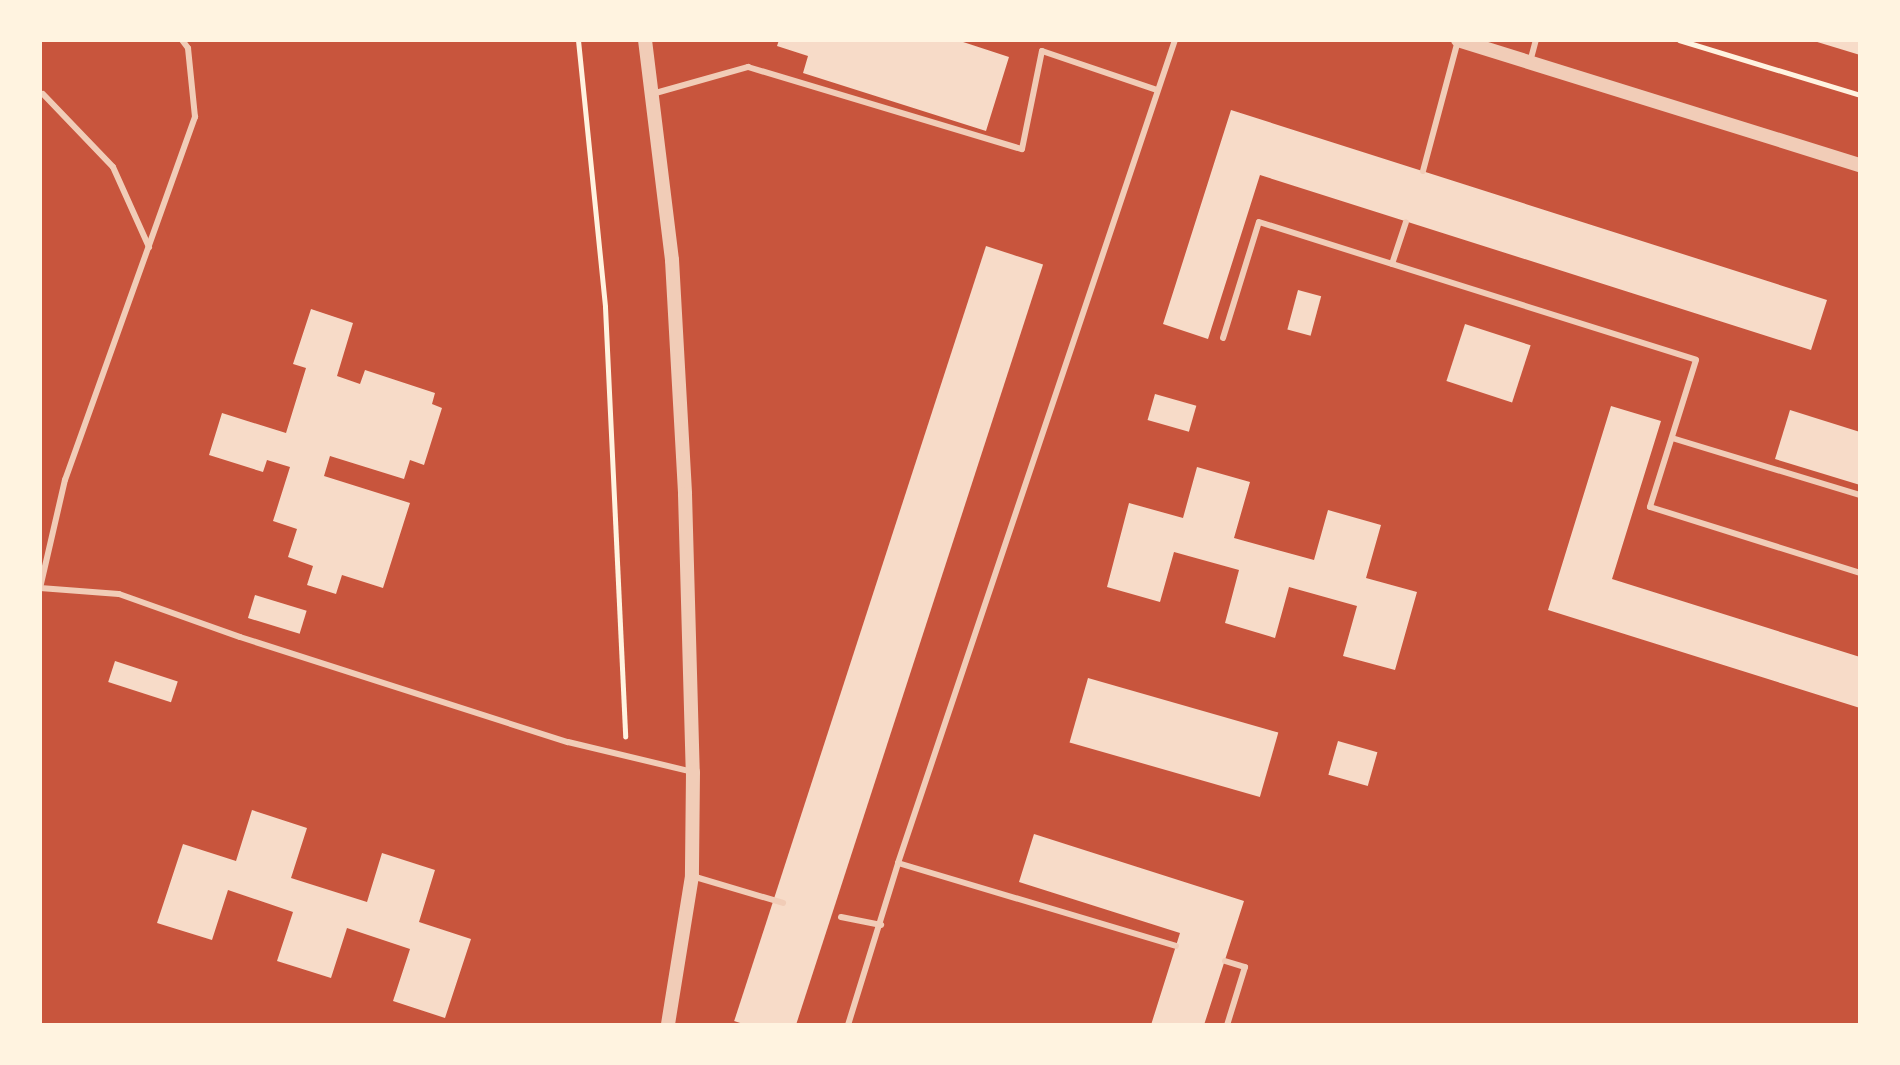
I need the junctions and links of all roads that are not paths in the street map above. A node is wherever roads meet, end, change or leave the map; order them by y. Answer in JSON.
{"nodes":[{"id":1,"x":182,"y":40,"type":"edge"},
{"id":2,"x":645,"y":40,"type":"edge"},
{"id":3,"x":1175,"y":40,"type":"edge"},
{"id":4,"x":1458,"y":40,"type":"edge"},
{"id":5,"x":1536,"y":40,"type":"edge"},
{"id":6,"x":1530,"y":62,"type":"junction"},
{"id":7,"x":1157,"y":90,"type":"junction"},
{"id":8,"x":43,"y":94,"type":"dead end"},
{"id":9,"x":652,"y":94,"type":"junction"},
{"id":10,"x":1860,"y":165,"type":"edge"},
{"id":11,"x":1423,"y":171,"type":"dead end"},
{"id":12,"x":1406,"y":222,"type":"dead end"},
{"id":13,"x":149,"y":247,"type":"junction"},
{"id":14,"x":1392,"y":264,"type":"junction"},
{"id":15,"x":1223,"y":338,"type":"dead end"},
{"id":16,"x":1672,"y":438,"type":"junction"},
{"id":17,"x":1860,"y":495,"type":"edge"},
{"id":18,"x":1860,"y":573,"type":"edge"},
{"id":19,"x":40,"y":588,"type":"edge"},
{"id":20,"x":693,"y":772,"type":"junction"},
{"id":21,"x":898,"y":863,"type":"junction"},
{"id":22,"x":692,"y":876,"type":"junction"},
{"id":23,"x":783,"y":903,"type":"dead end"},
{"id":24,"x":841,"y":917,"type":"dead end"},
{"id":25,"x":881,"y":925,"type":"junction"},
{"id":26,"x":1176,"y":946,"type":"dead end"},
{"id":27,"x":1225,"y":961,"type":"dead end"},
{"id":28,"x":668,"y":1025,"type":"edge"},
{"id":29,"x":848,"y":1025,"type":"edge"},
{"id":30,"x":1227,"y":1025,"type":"edge"}],
"edges":[{"from":1,"to":13,"type":"lane"},
{"from":2,"to":9,"type":"street"},
{"from":3,"to":7,"type":"lane"},
{"from":4,"to":6,"type":"street"},
{"from":4,"to":11,"type":"lane"},
{"from":5,"to":6,"type":"lane"},
{"from":6,"to":10,"type":"street"},
{"from":7,"to":9,"type":"lane"},
{"from":7,"to":21,"type":"lane"},
{"from":8,"to":13,"type":"lane"},
{"from":9,"to":20,"type":"street"},
{"from":12,"to":14,"type":"lane"},
{"from":13,"to":19,"type":"lane"},
{"from":14,"to":15,"type":"lane"},
{"from":14,"to":16,"type":"lane"},
{"from":16,"to":17,"type":"lane"},
{"from":16,"to":18,"type":"lane"},
{"from":19,"to":20,"type":"lane"},
{"from":20,"to":22,"type":"street"},
{"from":21,"to":25,"type":"lane"},
{"from":21,"to":26,"type":"lane"},
{"from":22,"to":23,"type":"lane"},
{"from":22,"to":28,"type":"street"},
{"from":24,"to":25,"type":"lane"},
{"from":25,"to":29,"type":"lane"},
{"from":27,"to":30,"type":"lane"}]}
